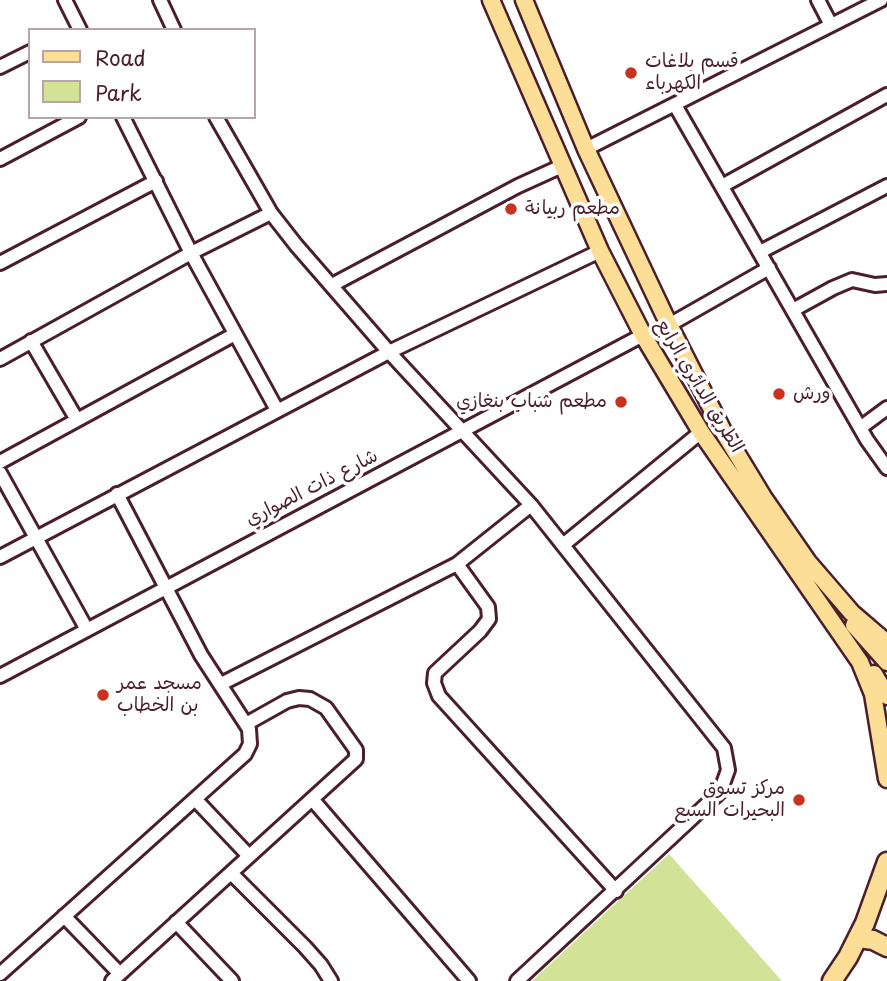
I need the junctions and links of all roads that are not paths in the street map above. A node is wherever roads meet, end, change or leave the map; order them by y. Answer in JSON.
{"nodes":[{"id":1,"x":65,"y":0,"type":"edge"},
{"id":2,"x":160,"y":0,"type":"edge"},
{"id":3,"x":491,"y":0,"type":"edge"},
{"id":4,"x":524,"y":0,"type":"edge"},
{"id":5,"x":818,"y":0,"type":"edge"},
{"id":6,"x":881,"y":0,"type":"edge"},
{"id":7,"x":831,"y":25,"type":"junction"},
{"id":8,"x":78,"y":28,"type":"edge"},
{"id":9,"x":173,"y":28,"type":"edge"},
{"id":10,"x":28,"y":53,"type":"edge"},
{"id":11,"x":0,"y":67,"type":"edge"},
{"id":12,"x":887,"y":95,"type":"edge"},
{"id":13,"x":675,"y":105,"type":"junction"},
{"id":14,"x":75,"y":119,"type":"edge"},
{"id":15,"x":124,"y":119,"type":"edge"},
{"id":16,"x":217,"y":119,"type":"edge"},
{"id":17,"x":586,"y":149,"type":"junction"},
{"id":18,"x":0,"y":159,"type":"edge"},
{"id":19,"x":562,"y":166,"type":"junction"},
{"id":20,"x":156,"y":181,"type":"junction"},
{"id":21,"x":722,"y":186,"type":"junction"},
{"id":22,"x":887,"y":186,"type":"edge"},
{"id":23,"x":271,"y":213,"type":"junction"},
{"id":24,"x":600,"y":251,"type":"junction"},
{"id":25,"x":760,"y":252,"type":"junction"},
{"id":26,"x":191,"y":253,"type":"junction"},
{"id":27,"x":0,"y":263,"type":"edge"},
{"id":28,"x":769,"y":268,"type":"junction"},
{"id":29,"x":887,"y":284,"type":"edge"},
{"id":30,"x":332,"y":285,"type":"junction"},
{"id":31,"x":793,"y":310,"type":"junction"},
{"id":32,"x":669,"y":325,"type":"junction"},
{"id":33,"x":235,"y":334,"type":"junction"},
{"id":34,"x":643,"y":335,"type":"junction"},
{"id":35,"x":31,"y":341,"type":"junction"},
{"id":36,"x":389,"y":352,"type":"junction"},
{"id":37,"x":0,"y":359,"type":"edge"},
{"id":38,"x":887,"y":408,"type":"edge"},
{"id":39,"x":278,"y":410,"type":"junction"},
{"id":40,"x":77,"y":420,"type":"junction"},
{"id":41,"x":860,"y":428,"type":"junction"},
{"id":42,"x":464,"y":431,"type":"junction"},
{"id":43,"x":701,"y":432,"type":"junction"},
{"id":44,"x":0,"y":462,"type":"edge"},
{"id":45,"x":887,"y":468,"type":"edge"},
{"id":46,"x":0,"y":473,"type":"edge"},
{"id":47,"x":117,"y":494,"type":"junction"},
{"id":48,"x":531,"y":505,"type":"junction"},
{"id":49,"x":37,"y":537,"type":"junction"},
{"id":50,"x":563,"y":545,"type":"junction"},
{"id":51,"x":0,"y":557,"type":"edge"},
{"id":52,"x":457,"y":564,"type":"junction"},
{"id":53,"x":166,"y":586,"type":"junction"},
{"id":54,"x":837,"y":597,"type":"junction"},
{"id":55,"x":86,"y":628,"type":"junction"},
{"id":56,"x":887,"y":643,"type":"edge"},
{"id":57,"x":854,"y":652,"type":"junction"},
{"id":58,"x":887,"y":662,"type":"edge"},
{"id":59,"x":0,"y":676,"type":"edge"},
{"id":60,"x":220,"y":684,"type":"junction"},
{"id":61,"x":887,"y":696,"type":"edge"},
{"id":62,"x":246,"y":724,"type":"junction"},
{"id":63,"x":887,"y":779,"type":"edge"},
{"id":64,"x":195,"y":799,"type":"junction"},
{"id":65,"x":312,"y":799,"type":"junction"},
{"id":66,"x":249,"y":856,"type":"junction"},
{"id":67,"x":887,"y":862,"type":"edge"},
{"id":68,"x":230,"y":873,"type":"junction"},
{"id":69,"x":616,"y":891,"type":"junction"},
{"id":70,"x":64,"y":916,"type":"junction"},
{"id":71,"x":176,"y":922,"type":"junction"},
{"id":72,"x":859,"y":938,"type":"junction"},
{"id":73,"x":887,"y":947,"type":"edge"},
{"id":74,"x":0,"y":974,"type":"edge"},
{"id":75,"x":116,"y":977,"type":"edge"},
{"id":76,"x":232,"y":981,"type":"edge"},
{"id":77,"x":331,"y":981,"type":"edge"},
{"id":78,"x":469,"y":981,"type":"edge"},
{"id":79,"x":517,"y":981,"type":"edge"},
{"id":80,"x":832,"y":981,"type":"edge"}],
"edges":[{"from":1,"to":8,"type":"street"},
{"from":2,"to":9,"type":"street"},
{"from":3,"to":19,"type":"main road","name":"الطريق الدائري الرابع"},
{"from":4,"to":17,"type":"main road","name":"الطريق الدائري الرابع"},
{"from":5,"to":7,"type":"street"},
{"from":6,"to":7,"type":"street"},
{"from":7,"to":13,"type":"street"},
{"from":10,"to":11,"type":"street"},
{"from":12,"to":21,"type":"street"},
{"from":13,"to":17,"type":"street"},
{"from":13,"to":21,"type":"street"},
{"from":14,"to":18,"type":"street"},
{"from":15,"to":20,"type":"street"},
{"from":16,"to":23,"type":"street"},
{"from":17,"to":32,"type":"main road","name":"الطريق الدائري الرابع"},
{"from":19,"to":24,"type":"main road","name":"الطريق الدائري الرابع"},
{"from":19,"to":30,"type":"street"},
{"from":20,"to":26,"type":"street"},
{"from":20,"to":27,"type":"street"},
{"from":21,"to":25,"type":"street"},
{"from":22,"to":25,"type":"street"},
{"from":23,"to":26,"type":"street"},
{"from":23,"to":30,"type":"street"},
{"from":24,"to":34,"type":"main road","name":"الطريق الدائري الرابع"},
{"from":24,"to":36,"type":"street"},
{"from":25,"to":28,"type":"street"},
{"from":26,"to":33,"type":"street"},
{"from":26,"to":35,"type":"street"},
{"from":28,"to":31,"type":"street"},
{"from":28,"to":32,"type":"street"},
{"from":29,"to":31,"type":"street"},
{"from":30,"to":36,"type":"street"},
{"from":31,"to":41,"type":"street"},
{"from":32,"to":54,"type":"main road","name":"الطريق الدائري الرابع"},
{"from":33,"to":39,"type":"street"},
{"from":33,"to":40,"type":"street"},
{"from":34,"to":42,"type":"street","name":"شارع ذات الصواري"},
{"from":34,"to":43,"type":"main road","name":"الطريق الدائري الرابع"},
{"from":35,"to":37,"type":"street"},
{"from":35,"to":40,"type":"street"},
{"from":36,"to":39,"type":"street"},
{"from":36,"to":42,"type":"street"},
{"from":38,"to":41,"type":"street"},
{"from":39,"to":47,"type":"street"},
{"from":40,"to":44,"type":"street"},
{"from":41,"to":45,"type":"street"},
{"from":42,"to":48,"type":"street"},
{"from":42,"to":53,"type":"street","name":"شارع ذات الصواري"},
{"from":43,"to":50,"type":"street"},
{"from":43,"to":57,"type":"main road","name":"الطريق الدائري الرابع"},
{"from":46,"to":49,"type":"street"},
{"from":47,"to":49,"type":"street"},
{"from":47,"to":53,"type":"street"},
{"from":48,"to":50,"type":"street"},
{"from":48,"to":52,"type":"street"},
{"from":49,"to":51,"type":"street"},
{"from":49,"to":55,"type":"street"},
{"from":50,"to":69,"type":"street"},
{"from":52,"to":60,"type":"street"},
{"from":52,"to":69,"type":"street"},
{"from":53,"to":55,"type":"street","name":"شارع ذات الصواري"},
{"from":53,"to":60,"type":"street"},
{"from":54,"to":56,"type":"main road","name":"الطريق الدائري الرابع"},
{"from":54,"to":58,"type":"main road"},
{"from":55,"to":59,"type":"street","name":"شارع ذات الصواري"},
{"from":57,"to":61,"type":"main road"},
{"from":57,"to":63,"type":"main road","name":"الطريق الدائري الرابع"},
{"from":60,"to":62,"type":"street"},
{"from":62,"to":64,"type":"street"},
{"from":62,"to":65,"type":"street"},
{"from":64,"to":66,"type":"street"},
{"from":64,"to":70,"type":"street"},
{"from":65,"to":66,"type":"street"},
{"from":65,"to":78,"type":"street"},
{"from":66,"to":68,"type":"street"},
{"from":67,"to":72,"type":"highway"},
{"from":68,"to":71,"type":"street"},
{"from":68,"to":77,"type":"street"},
{"from":69,"to":79,"type":"street"},
{"from":70,"to":74,"type":"street"},
{"from":70,"to":75,"type":"street"},
{"from":71,"to":75,"type":"street"},
{"from":71,"to":76,"type":"street"},
{"from":72,"to":73,"type":"highway"},
{"from":72,"to":80,"type":"highway"}]}
